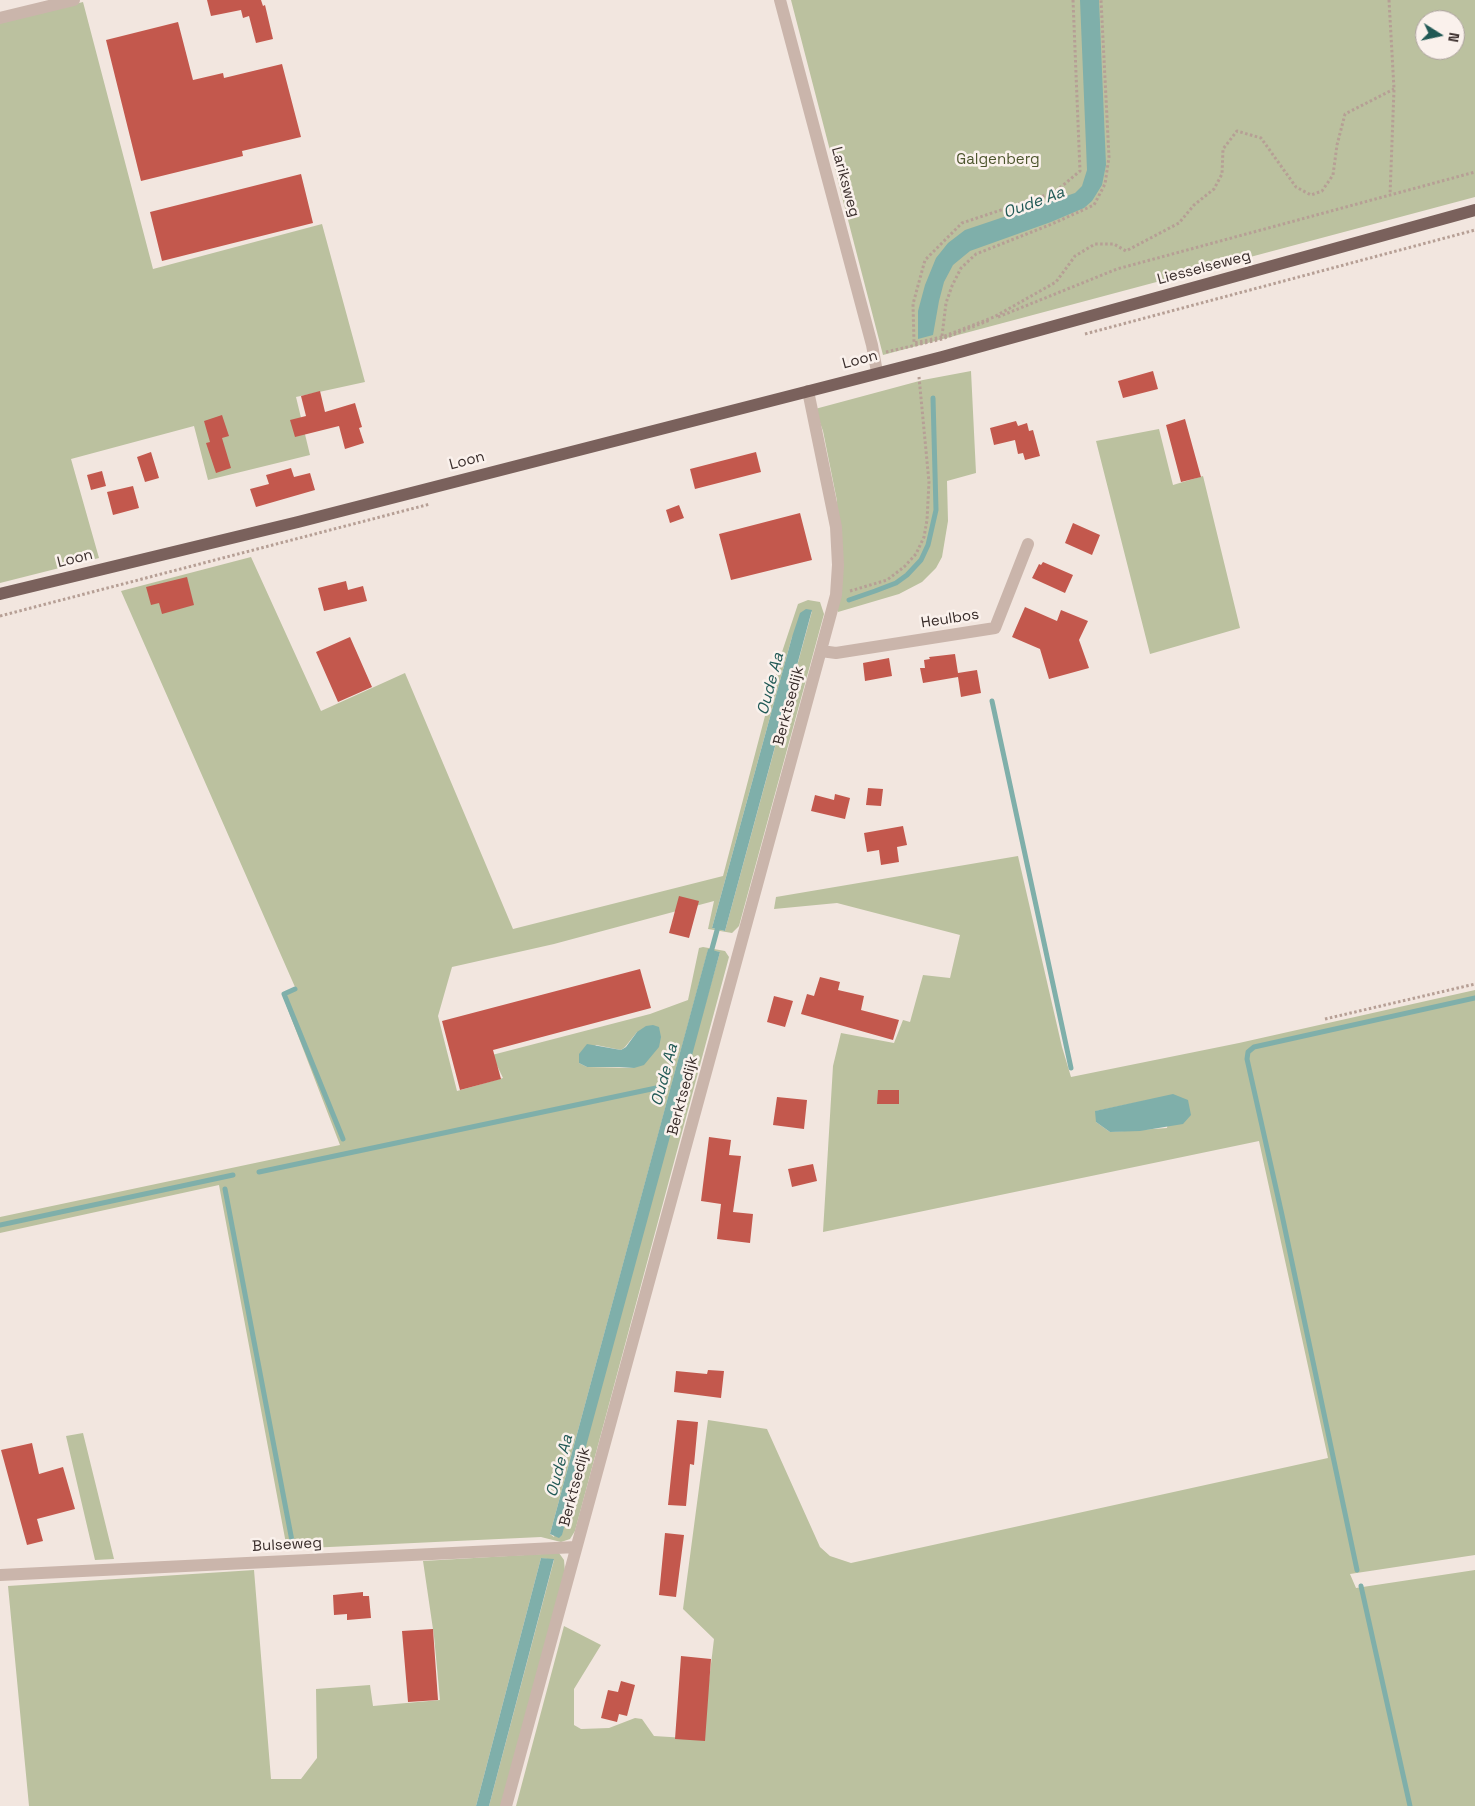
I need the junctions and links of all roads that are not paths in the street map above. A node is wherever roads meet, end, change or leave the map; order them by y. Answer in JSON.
{"nodes":[{"id":1,"x":74,"y":0,"type":"edge"},
{"id":2,"x":780,"y":0,"type":"edge"},
{"id":3,"x":0,"y":18,"type":"edge"},
{"id":4,"x":1475,"y":210,"type":"edge"},
{"id":5,"x":942,"y":357,"type":"joint"},
{"id":6,"x":877,"y":372,"type":"junction"},
{"id":7,"x":808,"y":391,"type":"junction"},
{"id":8,"x":1028,"y":544,"type":"dead end"},
{"id":9,"x":0,"y":594,"type":"edge"},
{"id":10,"x":821,"y":650,"type":"junction"},
{"id":11,"x":576,"y":1547,"type":"junction"},
{"id":12,"x":0,"y":1575,"type":"edge"},
{"id":13,"x":506,"y":1806,"type":"edge"}],
"edges":[{"from":1,"to":3,"type":"street"},
{"from":2,"to":6,"type":"street","name":"Lariksweg"},
{"from":4,"to":5,"type":"main road","name":"Liesselseweg"},
{"from":5,"to":6,"type":"main road","name":"Loon"},
{"from":6,"to":7,"type":"main road","name":"Loon"},
{"from":7,"to":9,"type":"main road","name":"Loon"},
{"from":7,"to":10,"type":"street","name":"Berktsedijk"},
{"from":8,"to":10,"type":"street","name":"Heulbos"},
{"from":10,"to":11,"type":"street","name":"Berktsedijk"},
{"from":11,"to":12,"type":"street","name":"Bulseweg"},
{"from":11,"to":13,"type":"street","name":"Berktsedijk"}]}
